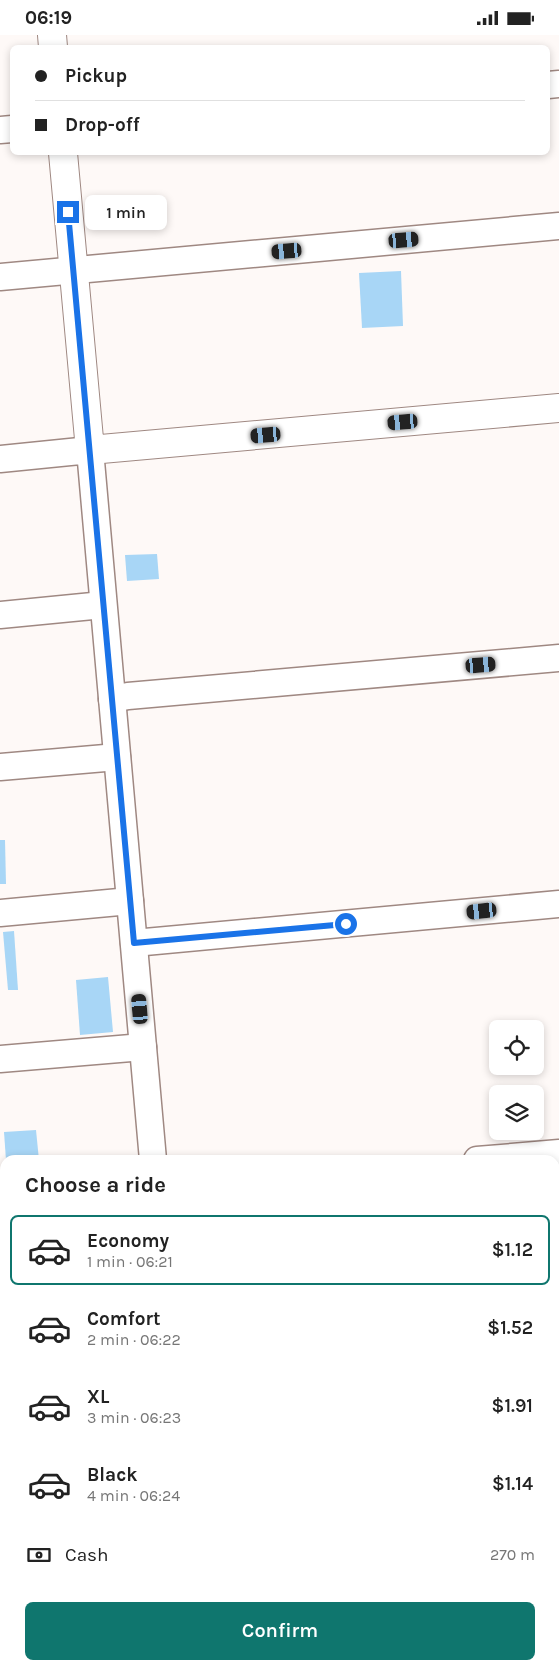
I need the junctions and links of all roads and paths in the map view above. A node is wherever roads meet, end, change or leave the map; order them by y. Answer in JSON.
{"nodes":[{"id":1,"x":62,"y":155,"type":"edge"},
{"id":2,"x":559,"y":226,"type":"edge"},
{"id":3,"x":74,"y":271,"type":"junction"},
{"id":4,"x":0,"y":277,"type":"edge"},
{"id":5,"x":559,"y":408,"type":"edge"},
{"id":6,"x":90,"y":451,"type":"junction"},
{"id":7,"x":0,"y":459,"type":"edge"},
{"id":8,"x":104,"y":605,"type":"junction"},
{"id":9,"x":0,"y":615,"type":"edge"},
{"id":10,"x":559,"y":658,"type":"edge"},
{"id":11,"x":112,"y":699,"type":"junction"},
{"id":12,"x":117,"y":757,"type":"junction"},
{"id":13,"x":0,"y":767,"type":"edge"},
{"id":14,"x":130,"y":901,"type":"junction"},
{"id":15,"x":559,"y":904,"type":"edge"},
{"id":16,"x":0,"y":913,"type":"edge"},
{"id":17,"x":134,"y":943,"type":"junction"},
{"id":18,"x":143,"y":1047,"type":"junction"},
{"id":19,"x":0,"y":1059,"type":"edge"},
{"id":20,"x":559,"y":1153,"type":"edge"},
{"id":21,"x":153,"y":1155,"type":"edge"},
{"id":22,"x":536,"y":1155,"type":"edge"}],
"edges":[{"from":1,"to":3,"type":"street"},
{"from":2,"to":3,"type":"street"},
{"from":3,"to":4,"type":"street"},
{"from":3,"to":6,"type":"street"},
{"from":5,"to":6,"type":"street"},
{"from":6,"to":7,"type":"street"},
{"from":6,"to":8,"type":"street"},
{"from":8,"to":9,"type":"street"},
{"from":8,"to":11,"type":"street"},
{"from":10,"to":11,"type":"street"},
{"from":11,"to":12,"type":"street"},
{"from":12,"to":13,"type":"street"},
{"from":12,"to":14,"type":"street"},
{"from":14,"to":16,"type":"street"},
{"from":14,"to":17,"type":"street"},
{"from":15,"to":17,"type":"street"},
{"from":17,"to":18,"type":"street"},
{"from":18,"to":19,"type":"street"},
{"from":18,"to":21,"type":"street"},
{"from":20,"to":22,"type":"street"}]}
